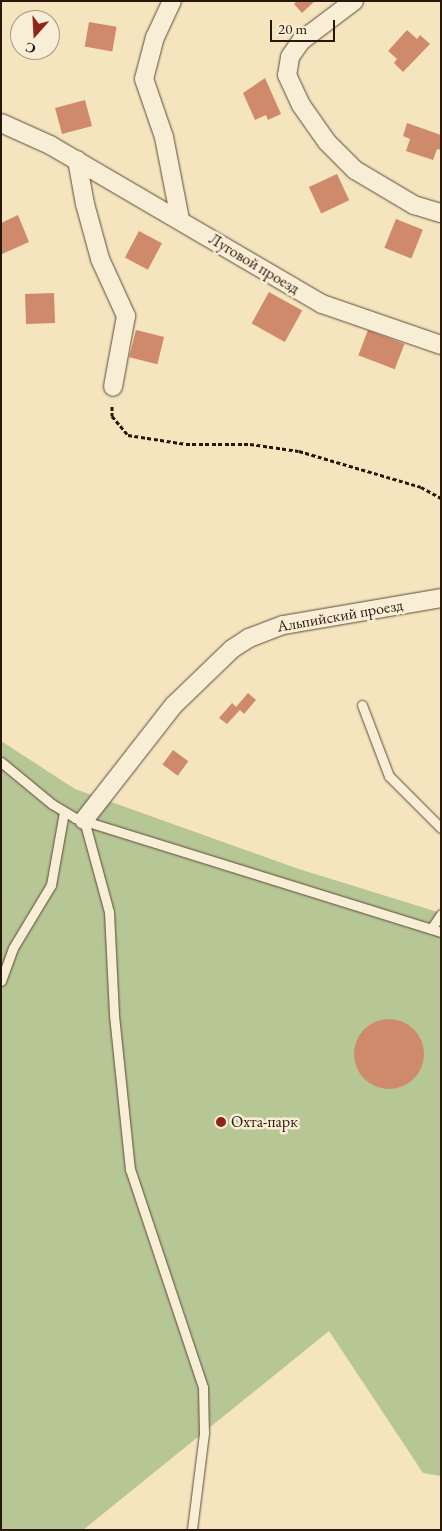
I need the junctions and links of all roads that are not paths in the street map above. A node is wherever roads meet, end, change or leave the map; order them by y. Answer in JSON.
{"nodes":[{"id":1,"x":172,"y":1,"type":"edge"},
{"id":2,"x":354,"y":1,"type":"edge"},
{"id":3,"x":1,"y":123,"type":"edge"},
{"id":4,"x":77,"y":160,"type":"junction"},
{"id":5,"x":441,"y":213,"type":"edge"},
{"id":6,"x":180,"y":219,"type":"junction"},
{"id":7,"x":441,"y":346,"type":"edge"},
{"id":8,"x":113,"y":387,"type":"road end"},
{"id":9,"x":441,"y":598,"type":"edge"},
{"id":10,"x":362,"y":705,"type":"dead end"},
{"id":11,"x":1,"y":762,"type":"edge"},
{"id":12,"x":64,"y":812,"type":"junction"},
{"id":13,"x":84,"y":820,"type":"junction"},
{"id":14,"x":441,"y":828,"type":"edge"},
{"id":15,"x":441,"y":914,"type":"edge"},
{"id":16,"x":431,"y":929,"type":"junction"},
{"id":17,"x":441,"y":932,"type":"edge"},
{"id":18,"x":1,"y":981,"type":"edge"},
{"id":19,"x":192,"y":1530,"type":"edge"}],
"edges":[{"from":1,"to":6,"type":"street"},
{"from":2,"to":5,"type":"street"},
{"from":3,"to":4,"type":"street","name":"Луговой проезд"},
{"from":4,"to":6,"type":"street","name":"Луговой проезд"},
{"from":4,"to":8,"type":"street"},
{"from":6,"to":7,"type":"street","name":"Луговой проезд"},
{"from":9,"to":13,"type":"street","name":"Альпийский проезд"},
{"from":10,"to":14,"type":"lane"},
{"from":11,"to":12,"type":"lane"},
{"from":12,"to":13,"type":"lane"},
{"from":12,"to":18,"type":"lane"},
{"from":13,"to":16,"type":"lane"},
{"from":13,"to":19,"type":"lane"},
{"from":15,"to":16,"type":"lane"},
{"from":16,"to":17,"type":"lane"}]}
